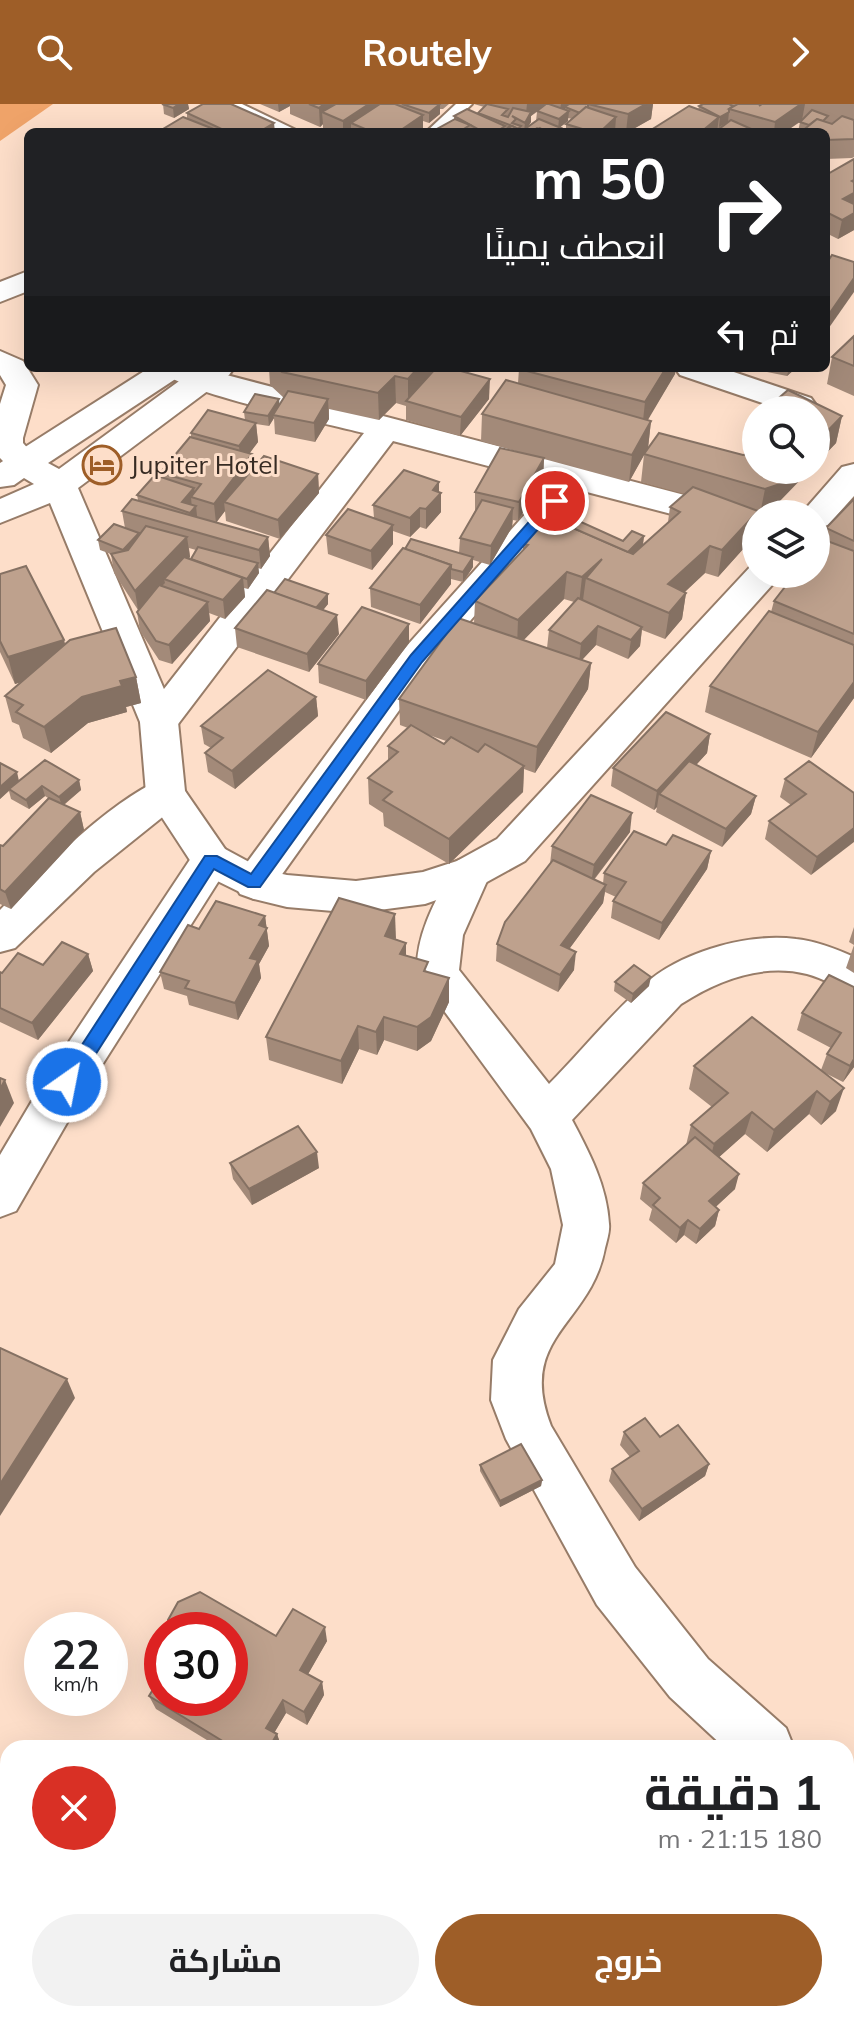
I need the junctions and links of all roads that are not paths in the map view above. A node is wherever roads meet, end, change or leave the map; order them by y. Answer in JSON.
{"nodes":[{"id":1,"x":230,"y":104,"type":"edge"},
{"id":2,"x":465,"y":104,"type":"edge"},
{"id":3,"x":283,"y":128,"type":"edge"},
{"id":4,"x":438,"y":128,"type":"edge"},
{"id":5,"x":24,"y":282,"type":"edge"},
{"id":6,"x":0,"y":293,"type":"edge"},
{"id":7,"x":0,"y":361,"type":"edge"},
{"id":8,"x":189,"y":372,"type":"edge"},
{"id":9,"x":190,"y":372,"type":"edge"},
{"id":10,"x":194,"y":372,"type":"edge"},
{"id":11,"x":703,"y":372,"type":"edge"},
{"id":12,"x":773,"y":396,"type":"edge"},
{"id":13,"x":384,"y":430,"type":"junction"},
{"id":14,"x":12,"y":471,"type":"edge"},
{"id":15,"x":854,"y":475,"type":"edge"},
{"id":16,"x":575,"y":479,"type":"junction"},
{"id":17,"x":60,"y":485,"type":"junction"},
{"id":18,"x":830,"y":502,"type":"edge"},
{"id":19,"x":0,"y":512,"type":"edge"},
{"id":20,"x":742,"y":521,"type":"edge"},
{"id":21,"x":751,"y":588,"type":"edge"},
{"id":22,"x":159,"y":722,"type":"junction"},
{"id":23,"x":166,"y":793,"type":"junction"},
{"id":24,"x":211,"y":860,"type":"junction"},
{"id":25,"x":471,"y":872,"type":"junction"},
{"id":26,"x":254,"y":883,"type":"junction"},
{"id":27,"x":0,"y":936,"type":"edge"},
{"id":28,"x":854,"y":976,"type":"edge"},
{"id":29,"x":547,"y":1116,"type":"junction"},
{"id":30,"x":0,"y":1197,"type":"edge"},
{"id":31,"x":757,"y":1740,"type":"edge"}],
"edges":[{"from":1,"to":3,"type":"lane"},
{"from":2,"to":4,"type":"lane"},
{"from":5,"to":6,"type":"street"},
{"from":7,"to":14,"type":"street"},
{"from":8,"to":14,"type":"street"},
{"from":9,"to":17,"type":"street"},
{"from":10,"to":13,"type":"street"},
{"from":11,"to":12,"type":"street"},
{"from":13,"to":16,"type":"street"},
{"from":13,"to":22,"type":"street"},
{"from":14,"to":17,"type":"street"},
{"from":15,"to":18,"type":"street"},
{"from":16,"to":20,"type":"street"},
{"from":16,"to":26,"type":"street"},
{"from":17,"to":19,"type":"street"},
{"from":17,"to":22,"type":"street"},
{"from":21,"to":25,"type":"street"},
{"from":22,"to":23,"type":"street"},
{"from":23,"to":24,"type":"street"},
{"from":23,"to":27,"type":"street"},
{"from":24,"to":26,"type":"street"},
{"from":24,"to":30,"type":"street"},
{"from":25,"to":26,"type":"street"},
{"from":25,"to":29,"type":"street"},
{"from":28,"to":29,"type":"street"},
{"from":29,"to":31,"type":"street"}]}
